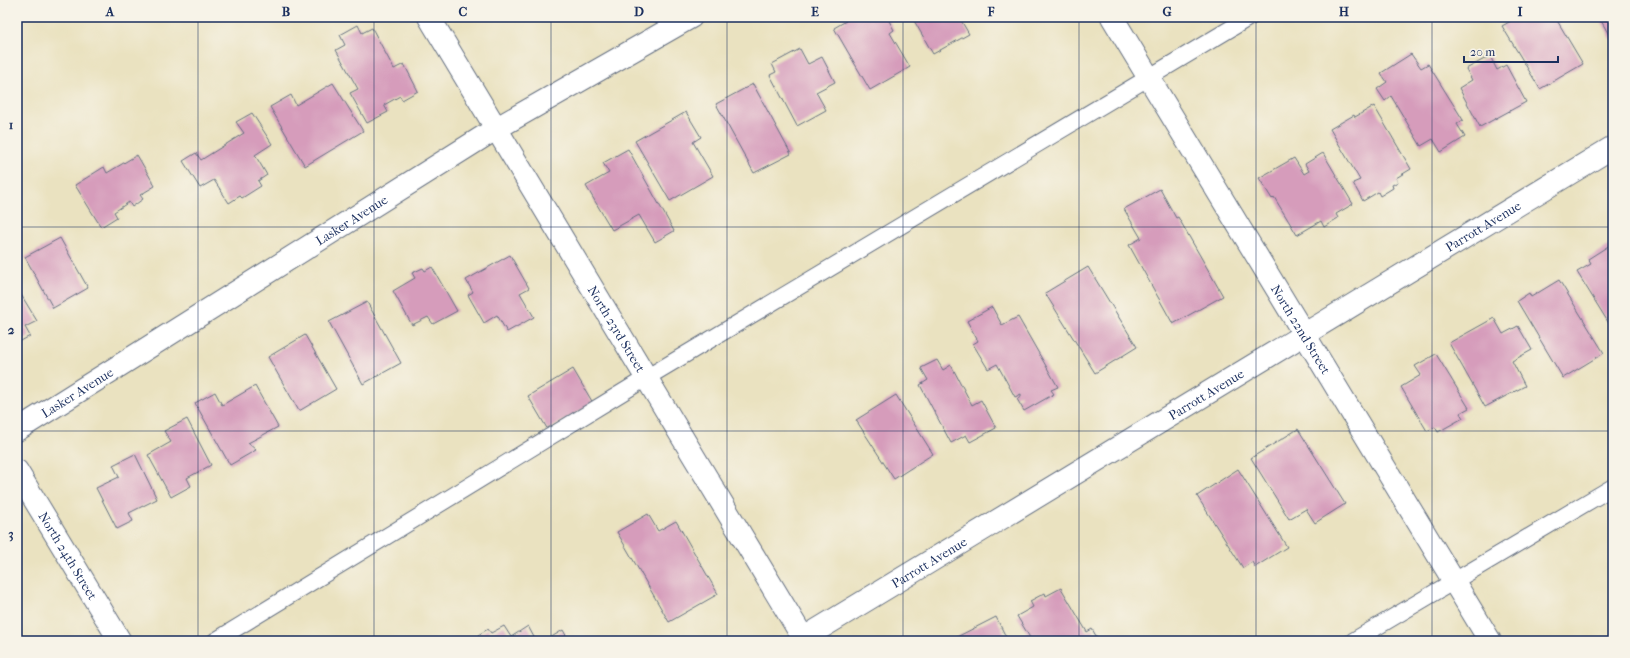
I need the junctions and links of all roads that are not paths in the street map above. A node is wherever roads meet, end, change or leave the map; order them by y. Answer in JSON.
{"nodes":[{"id":1,"x":429,"y":17,"type":"edge"},
{"id":2,"x":691,"y":17,"type":"edge"},
{"id":3,"x":1112,"y":17,"type":"edge"},
{"id":4,"x":1250,"y":17,"type":"edge"},
{"id":5,"x":1148,"y":77,"type":"junction"},
{"id":6,"x":497,"y":128,"type":"junction"},
{"id":7,"x":1613,"y":147,"type":"edge"},
{"id":8,"x":1304,"y":334,"type":"junction"},
{"id":9,"x":646,"y":378,"type":"junction"},
{"id":10,"x":17,"y":430,"type":"edge"},
{"id":11,"x":17,"y":471,"type":"edge"},
{"id":12,"x":1613,"y":487,"type":"edge"},
{"id":13,"x":1453,"y":580,"type":"junction"},
{"id":14,"x":803,"y":640,"type":"edge"},
{"id":15,"x":120,"y":641,"type":"edge"},
{"id":16,"x":215,"y":641,"type":"edge"},
{"id":17,"x":1353,"y":641,"type":"edge"},
{"id":18,"x":1490,"y":641,"type":"edge"}],
"edges":[{"from":1,"to":6,"type":"street","name":"North 23rd Street"},
{"from":2,"to":6,"type":"street","name":"Lasker Avenue"},
{"from":3,"to":5,"type":"street","name":"North 22nd Street"},
{"from":4,"to":5,"type":"lane"},
{"from":5,"to":8,"type":"street","name":"North 22nd Street"},
{"from":5,"to":9,"type":"lane"},
{"from":6,"to":9,"type":"street","name":"North 23rd Street"},
{"from":6,"to":10,"type":"street","name":"Lasker Avenue"},
{"from":7,"to":8,"type":"street","name":"Parrott Avenue"},
{"from":8,"to":13,"type":"street","name":"North 22nd Street"},
{"from":8,"to":14,"type":"street","name":"Parrott Avenue"},
{"from":9,"to":14,"type":"street","name":"North 23rd Street"},
{"from":9,"to":16,"type":"lane"},
{"from":11,"to":15,"type":"street","name":"North 24th Street"},
{"from":12,"to":13,"type":"lane"},
{"from":13,"to":17,"type":"lane"},
{"from":13,"to":18,"type":"street","name":"North 22nd Street"}]}
